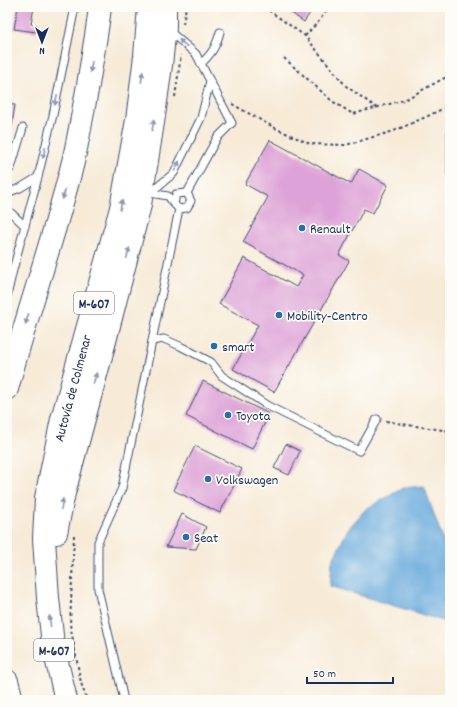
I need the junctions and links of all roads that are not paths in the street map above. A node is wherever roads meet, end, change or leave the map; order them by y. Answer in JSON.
{"nodes":[{"id":1,"x":75,"y":7,"type":"edge"},
{"id":2,"x":100,"y":7,"type":"edge"},
{"id":3,"x":149,"y":7,"type":"edge"},
{"id":4,"x":171,"y":19,"type":"edge"},
{"id":5,"x":220,"y":32,"type":"dead end"},
{"id":6,"x":201,"y":64,"type":"junction"},
{"id":7,"x":210,"y":81,"type":"junction"},
{"id":8,"x":23,"y":128,"type":"dead end"},
{"id":9,"x":7,"y":166,"type":"edge"},
{"id":10,"x":38,"y":177,"type":"junction"},
{"id":11,"x":7,"y":193,"type":"edge"},
{"id":12,"x":187,"y":193,"type":"junction"},
{"id":13,"x":145,"y":199,"type":"junction"},
{"id":14,"x":176,"y":207,"type":"junction"},
{"id":15,"x":7,"y":209,"type":"edge"},
{"id":16,"x":25,"y":226,"type":"junction"},
{"id":17,"x":7,"y":296,"type":"edge"},
{"id":18,"x":152,"y":341,"type":"junction"},
{"id":19,"x":7,"y":389,"type":"edge"},
{"id":20,"x":377,"y":419,"type":"road end"},
{"id":21,"x":48,"y":598,"type":"junction"},
{"id":22,"x":7,"y":682,"type":"edge"},
{"id":23,"x":12,"y":700,"type":"edge"},
{"id":24,"x":66,"y":700,"type":"edge"},
{"id":25,"x":124,"y":700,"type":"edge"}],
"edges":[{"from":1,"to":10,"type":"lane","one_way":true},
{"from":2,"to":19,"type":"highway","one_way":true},
{"from":21,"to":3,"type":"highway","name":"Autovía de Colmenar","number":"M-607","one_way":true},
{"from":6,"to":4,"type":"lane","one_way":true},
{"from":13,"to":4,"type":"highway","one_way":true},
{"from":5,"to":6,"type":"lane"},
{"from":6,"to":7,"type":"lane"},
{"from":7,"to":12,"type":"lane"},
{"from":13,"to":7,"type":"lane","one_way":true},
{"from":8,"to":9,"type":"lane"},
{"from":10,"to":11,"type":"lane"},
{"from":10,"to":16,"type":"lane"},
{"from":12,"to":14,"type":"lane"},
{"from":12,"to":14,"type":"lane"},
{"from":13,"to":14,"type":"lane"},
{"from":21,"to":13,"type":"highway","one_way":true},
{"from":14,"to":18,"type":"lane"},
{"from":15,"to":16,"type":"lane"},
{"from":16,"to":17,"type":"lane"},
{"from":18,"to":20,"type":"lane"},
{"from":18,"to":25,"type":"lane"},
{"from":24,"to":21,"type":"highway","name":"Autovía de Colmenar","number":"M-607","one_way":true},
{"from":22,"to":23,"type":"highway"}]}
